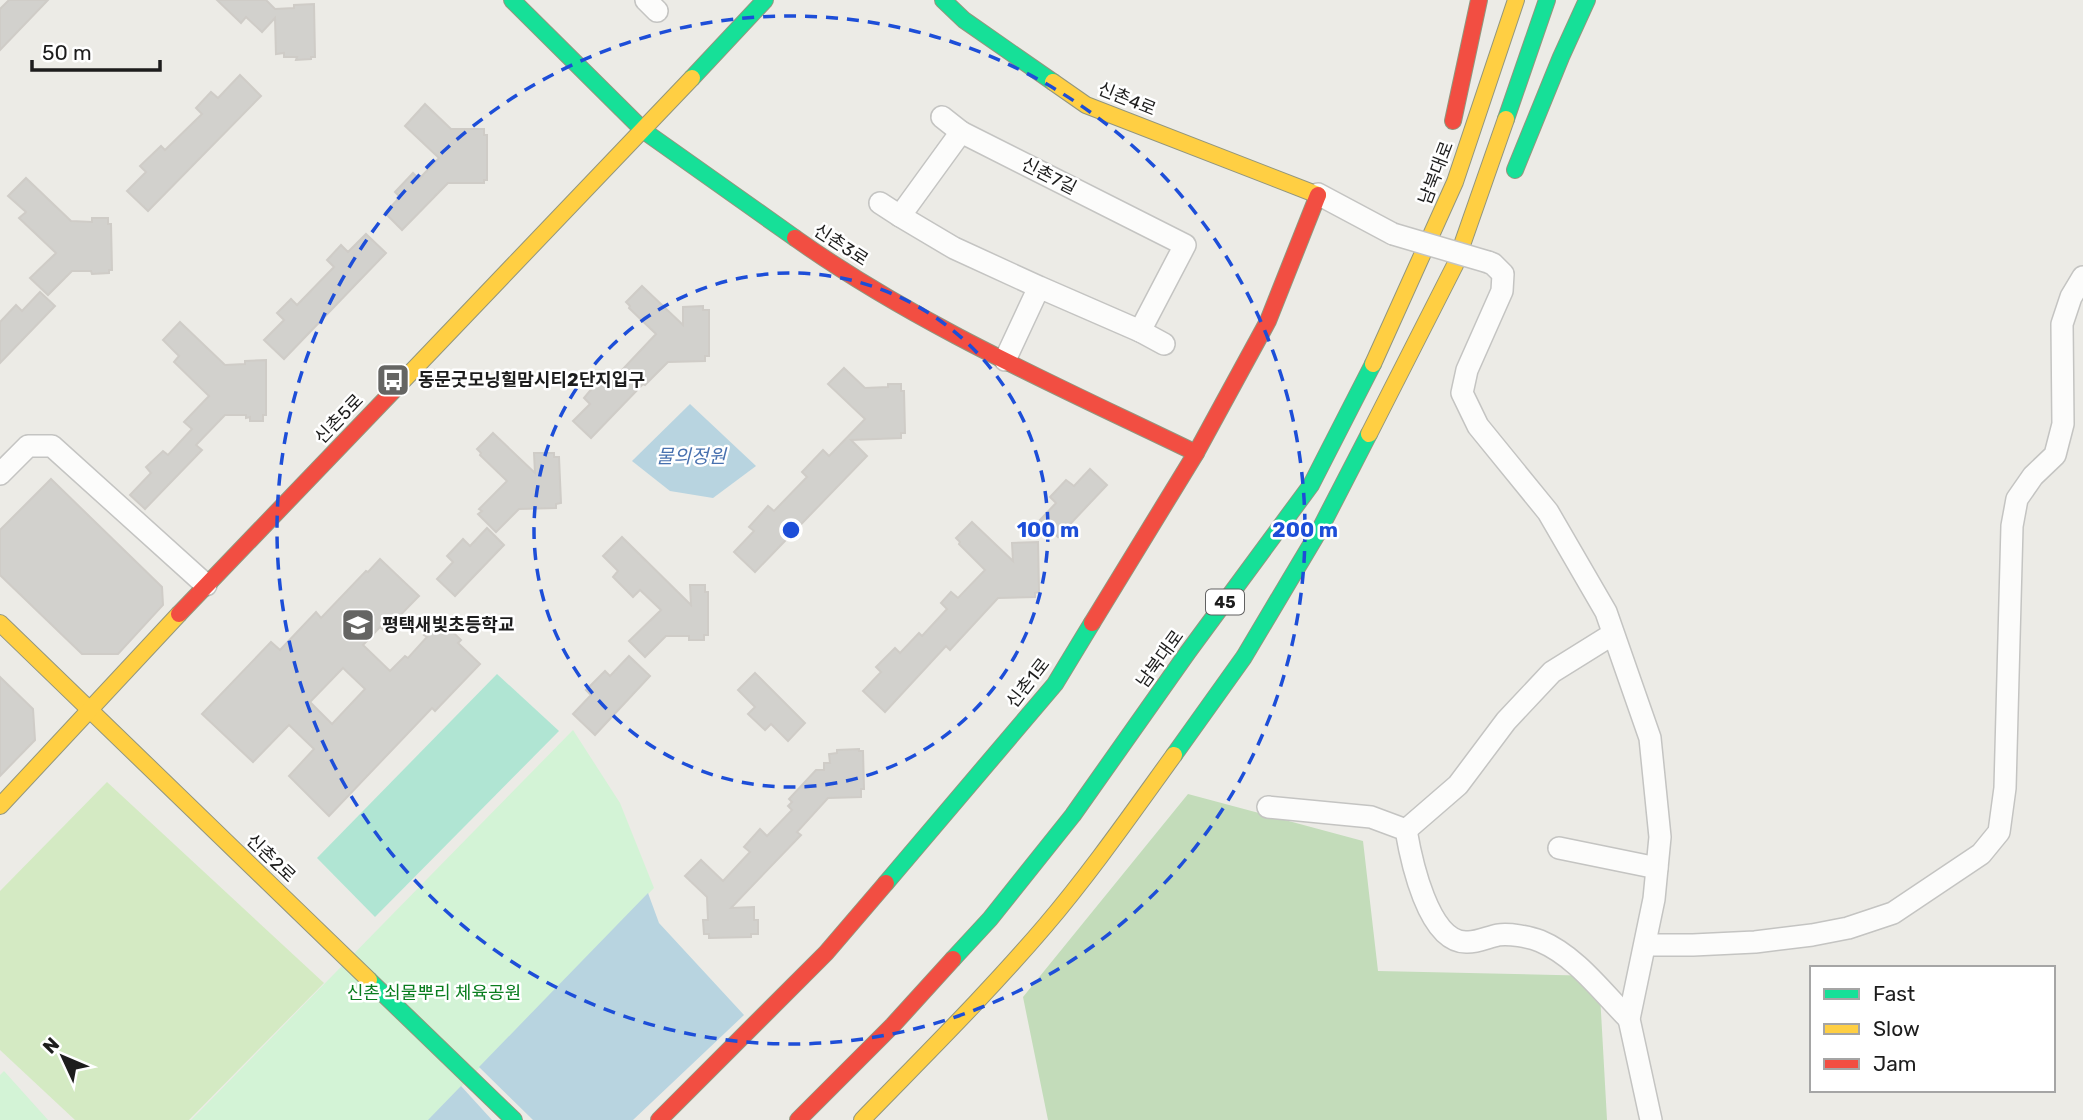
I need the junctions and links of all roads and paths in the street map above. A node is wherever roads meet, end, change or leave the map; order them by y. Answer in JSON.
{"nodes":[{"id":1,"x":512,"y":0,"type":"edge"},
{"id":2,"x":765,"y":0,"type":"edge"},
{"id":3,"x":943,"y":0,"type":"edge"},
{"id":4,"x":1479,"y":0,"type":"edge"},
{"id":5,"x":1516,"y":0,"type":"edge"},
{"id":6,"x":1547,"y":0,"type":"edge"},
{"id":7,"x":1587,"y":0,"type":"edge"},
{"id":8,"x":942,"y":117,"type":"dead end"},
{"id":9,"x":644,"y":131,"type":"junction"},
{"id":10,"x":961,"y":132,"type":"junction"},
{"id":11,"x":1448,"y":136,"type":"dead end"},
{"id":12,"x":1510,"y":183,"type":"dead end"},
{"id":13,"x":1318,"y":194,"type":"junction"},
{"id":14,"x":880,"y":203,"type":"dead end"},
{"id":15,"x":900,"y":216,"type":"junction"},
{"id":16,"x":1419,"y":221,"type":"dead end"},
{"id":17,"x":2083,"y":277,"type":"edge"},
{"id":18,"x":1039,"y":287,"type":"junction"},
{"id":19,"x":1140,"y":331,"type":"junction"},
{"id":20,"x":1164,"y":344,"type":"dead end"},
{"id":21,"x":1432,"y":345,"type":"dead end"},
{"id":22,"x":1005,"y":360,"type":"junction"},
{"id":23,"x":1388,"y":396,"type":"junction"},
{"id":24,"x":1348,"y":413,"type":"junction"},
{"id":25,"x":1196,"y":453,"type":"junction"},
{"id":26,"x":0,"y":474,"type":"edge"},
{"id":27,"x":206,"y":584,"type":"junction"},
{"id":28,"x":0,"y":623,"type":"edge"},
{"id":29,"x":1613,"y":634,"type":"junction"},
{"id":30,"x":89,"y":709,"type":"junction"},
{"id":31,"x":0,"y":806,"type":"edge"},
{"id":32,"x":1268,"y":807,"type":"dead end"},
{"id":33,"x":1406,"y":830,"type":"junction"},
{"id":34,"x":1559,"y":848,"type":"dead end"},
{"id":35,"x":1657,"y":868,"type":"junction"},
{"id":36,"x":1645,"y":945,"type":"junction"},
{"id":37,"x":1629,"y":1019,"type":"junction"},
{"id":38,"x":514,"y":1120,"type":"edge"},
{"id":39,"x":659,"y":1120,"type":"edge"},
{"id":40,"x":798,"y":1120,"type":"edge"},
{"id":41,"x":862,"y":1120,"type":"edge"},
{"id":42,"x":1651,"y":1120,"type":"edge"}],
"edges":[{"from":1,"to":9,"type":"main road","name":"신촌3로"},
{"from":2,"to":9,"type":"main road","name":"신촌5로"},
{"from":3,"to":13,"type":"main road","name":"신촌4로"},
{"from":4,"to":11,"type":"main road"},
{"from":5,"to":24,"type":"main road","name":"남북대로","number":"45"},
{"from":6,"to":23,"type":"main road","number":"45"},
{"from":7,"to":12,"type":"main road"},
{"from":8,"to":10,"type":"street","name":"신촌7길"},
{"from":9,"to":22,"type":"main road","name":"신촌3로"},
{"from":9,"to":27,"type":"main road","name":"신촌5로"},
{"from":10,"to":15,"type":"street"},
{"from":10,"to":19,"type":"street","name":"신촌7길"},
{"from":13,"to":25,"type":"main road","name":"신촌1로"},
{"from":13,"to":29,"type":"street","bridge":true},
{"from":14,"to":15,"type":"street"},
{"from":15,"to":18,"type":"street"},
{"from":16,"to":24,"type":"main road"},
{"from":17,"to":36,"type":"street"},
{"from":18,"to":19,"type":"street"},
{"from":18,"to":22,"type":"street"},
{"from":19,"to":20,"type":"street"},
{"from":21,"to":23,"type":"main road"},
{"from":22,"to":25,"type":"main road","name":"신촌3로"},
{"from":23,"to":41,"type":"main road","number":"45"},
{"from":24,"to":40,"type":"main road","name":"남북대로","number":"45"},
{"from":25,"to":39,"type":"main road","name":"신촌1로"},
{"from":26,"to":27,"type":"street"},
{"from":27,"to":30,"type":"main road","name":"신촌5로"},
{"from":28,"to":30,"type":"main road","name":"신촌2로"},
{"from":29,"to":33,"type":"street"},
{"from":29,"to":35,"type":"street"},
{"from":30,"to":31,"type":"main road","name":"신촌5로"},
{"from":30,"to":38,"type":"main road","name":"신촌2로"},
{"from":32,"to":33,"type":"street"},
{"from":33,"to":37,"type":"street"},
{"from":34,"to":35,"type":"street"},
{"from":35,"to":36,"type":"street"},
{"from":36,"to":37,"type":"street"},
{"from":37,"to":42,"type":"street"}]}
